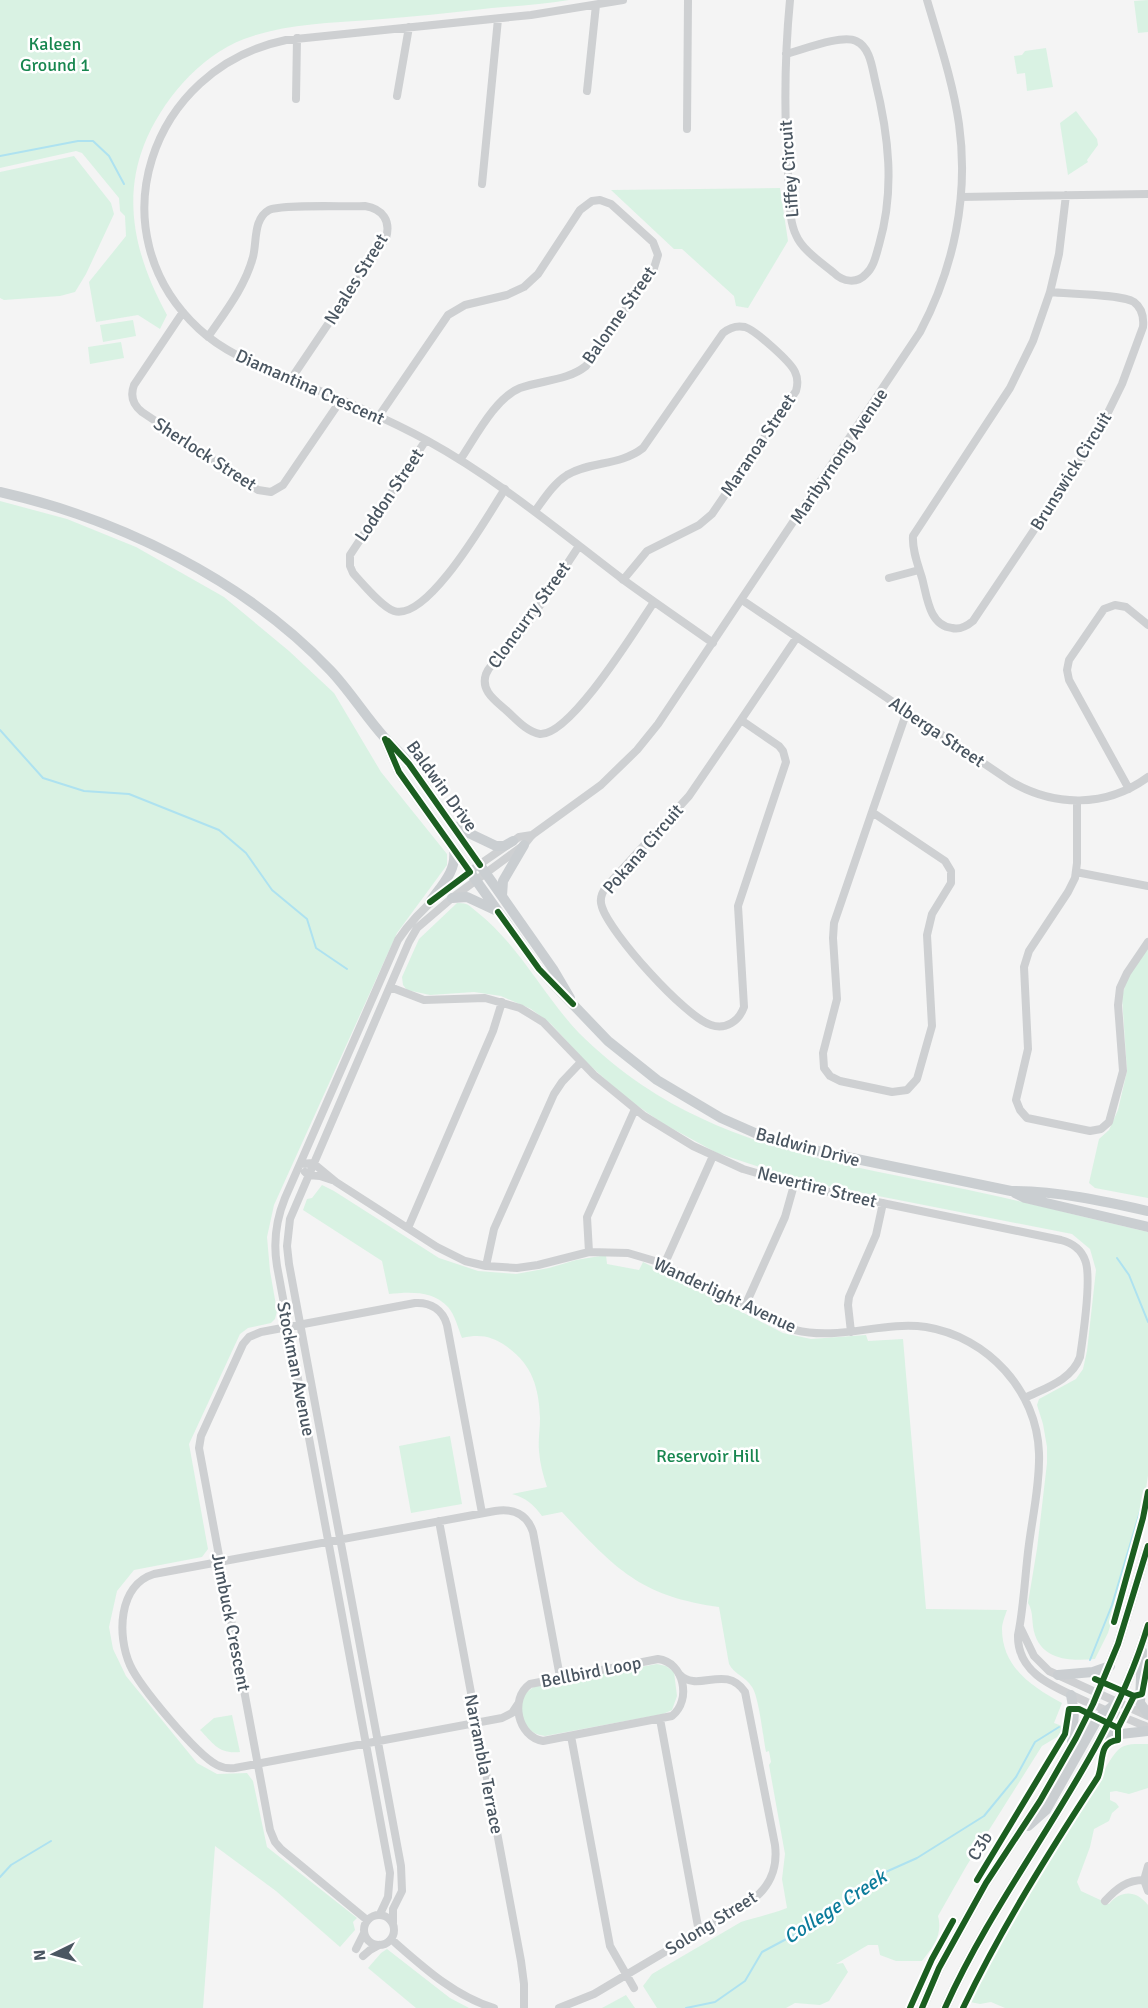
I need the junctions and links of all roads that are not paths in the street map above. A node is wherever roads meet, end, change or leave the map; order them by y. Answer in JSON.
{"nodes":[{"id":1,"x":623,"y":0,"type":"edge"},
{"id":2,"x":688,"y":0,"type":"edge"},
{"id":3,"x":790,"y":0,"type":"edge"},
{"id":4,"x":927,"y":0,"type":"edge"},
{"id":5,"x":596,"y":5,"type":"junction"},
{"id":6,"x":498,"y":19,"type":"junction"},
{"id":7,"x":409,"y":27,"type":"junction"},
{"id":8,"x":297,"y":38,"type":"junction"},
{"id":9,"x":786,"y":54,"type":"junction"},
{"id":10,"x":587,"y":91,"type":"dead end"},
{"id":11,"x":397,"y":96,"type":"dead end"},
{"id":12,"x":296,"y":99,"type":"dead end"},
{"id":13,"x":687,"y":129,"type":"dead end"},
{"id":14,"x":482,"y":184,"type":"dead end"},
{"id":15,"x":1148,"y":194,"type":"edge"},
{"id":16,"x":1066,"y":195,"type":"junction"},
{"id":17,"x":961,"y":197,"type":"junction"},
{"id":18,"x":1050,"y":292,"type":"junction"},
{"id":19,"x":183,"y":312,"type":"junction"},
{"id":20,"x":208,"y":337,"type":"junction"},
{"id":21,"x":291,"y":379,"type":"junction"},
{"id":22,"x":341,"y":400,"type":"junction"},
{"id":23,"x":379,"y":416,"type":"junction"},
{"id":24,"x":426,"y":440,"type":"junction"},
{"id":25,"x":460,"y":460,"type":"junction"},
{"id":26,"x":505,"y":489,"type":"junction"},
{"id":27,"x":0,"y":492,"type":"edge"},
{"id":28,"x":535,"y":511,"type":"junction"},
{"id":29,"x":579,"y":546,"type":"junction"},
{"id":30,"x":920,"y":570,"type":"junction"},
{"id":31,"x":889,"y":578,"type":"dead end"},
{"id":32,"x":623,"y":580,"type":"junction"},
{"id":33,"x":742,"y":600,"type":"junction"},
{"id":34,"x":654,"y":602,"type":"junction"},
{"id":35,"x":1148,"y":625,"type":"edge"},
{"id":36,"x":797,"y":637,"type":"junction"},
{"id":37,"x":713,"y":643,"type":"junction"},
{"id":38,"x":907,"y":711,"type":"junction"},
{"id":39,"x":741,"y":720,"type":"junction"},
{"id":40,"x":385,"y":739,"type":"junction"},
{"id":41,"x":1148,"y":777,"type":"edge"},
{"id":42,"x":1129,"y":789,"type":"junction"},
{"id":43,"x":1077,"y":801,"type":"junction"},
{"id":44,"x":872,"y":812,"type":"junction"},
{"id":45,"x":454,"y":826,"type":"junction"},
{"id":46,"x":519,"y":843,"type":"junction"},
{"id":47,"x":453,"y":849,"type":"junction"},
{"id":48,"x":483,"y":869,"type":"junction"},
{"id":49,"x":1076,"y":872,"type":"junction"},
{"id":50,"x":473,"y":876,"type":"junction"},
{"id":51,"x":1148,"y":886,"type":"edge"},
{"id":52,"x":502,"y":896,"type":"junction"},
{"id":53,"x":452,"y":898,"type":"junction"},
{"id":54,"x":430,"y":902,"type":"junction"},
{"id":55,"x":498,"y":912,"type":"junction"},
{"id":56,"x":1148,"y":942,"type":"edge"},
{"id":57,"x":390,"y":987,"type":"junction"},
{"id":58,"x":502,"y":1002,"type":"junction"},
{"id":59,"x":573,"y":1004,"type":"junction"},
{"id":60,"x":581,"y":1062,"type":"junction"},
{"id":61,"x":635,"y":1109,"type":"junction"},
{"id":62,"x":713,"y":1156,"type":"junction"},
{"id":63,"x":313,"y":1163,"type":"junction"},
{"id":64,"x":300,"y":1164,"type":"junction"},
{"id":65,"x":308,"y":1175,"type":"junction"},
{"id":66,"x":336,"y":1182,"type":"junction"},
{"id":67,"x":794,"y":1185,"type":"junction"},
{"id":68,"x":1011,"y":1191,"type":"junction"},
{"id":69,"x":1089,"y":1198,"type":"junction"},
{"id":70,"x":883,"y":1203,"type":"junction"},
{"id":71,"x":1148,"y":1204,"type":"edge"},
{"id":72,"x":1148,"y":1211,"type":"edge"},
{"id":73,"x":1148,"y":1227,"type":"edge"},
{"id":74,"x":408,"y":1228,"type":"junction"},
{"id":75,"x":589,"y":1252,"type":"junction"},
{"id":76,"x":664,"y":1265,"type":"junction"},
{"id":77,"x":486,"y":1266,"type":"junction"},
{"id":78,"x":745,"y":1306,"type":"junction"},
{"id":79,"x":294,"y":1326,"type":"junction"},
{"id":80,"x":851,"y":1332,"type":"junction"},
{"id":81,"x":1025,"y":1398,"type":"junction"},
{"id":82,"x":482,"y":1513,"type":"junction"},
{"id":83,"x":439,"y":1521,"type":"junction"},
{"id":84,"x":340,"y":1540,"type":"junction"},
{"id":85,"x":328,"y":1542,"type":"junction"},
{"id":86,"x":1148,"y":1546,"type":"edge"},
{"id":87,"x":220,"y":1562,"type":"junction"},
{"id":88,"x":1148,"y":1625,"type":"edge"},
{"id":89,"x":1020,"y":1627,"type":"junction"},
{"id":90,"x":1142,"y":1645,"type":"junction"},
{"id":91,"x":1110,"y":1666,"type":"junction"},
{"id":92,"x":679,"y":1674,"type":"junction"},
{"id":93,"x":1058,"y":1675,"type":"junction"},
{"id":94,"x":560,"y":1677,"type":"junction"},
{"id":95,"x":698,"y":1682,"type":"junction"},
{"id":96,"x":1099,"y":1693,"type":"junction"},
{"id":97,"x":1071,"y":1695,"type":"junction"},
{"id":98,"x":683,"y":1696,"type":"junction"},
{"id":99,"x":518,"y":1704,"type":"junction"},
{"id":100,"x":1093,"y":1704,"type":"junction"},
{"id":101,"x":1113,"y":1708,"type":"junction"},
{"id":102,"x":1148,"y":1715,"type":"edge"},
{"id":103,"x":502,"y":1718,"type":"junction"},
{"id":104,"x":660,"y":1719,"type":"junction"},
{"id":105,"x":476,"y":1723,"type":"junction"},
{"id":106,"x":522,"y":1726,"type":"junction"},
{"id":107,"x":1148,"y":1729,"type":"edge"},
{"id":108,"x":571,"y":1736,"type":"junction"},
{"id":109,"x":1103,"y":1736,"type":"junction"},
{"id":110,"x":378,"y":1741,"type":"junction"},
{"id":111,"x":366,"y":1744,"type":"junction"},
{"id":112,"x":1072,"y":1746,"type":"junction"},
{"id":113,"x":257,"y":1764,"type":"junction"},
{"id":114,"x":1020,"y":1832,"type":"junction"},
{"id":115,"x":1148,"y":1866,"type":"edge"},
{"id":116,"x":1144,"y":1880,"type":"junction"},
{"id":117,"x":1148,"y":1891,"type":"edge"},
{"id":118,"x":1105,"y":1901,"type":"dead end"},
{"id":119,"x":380,"y":1914,"type":"junction"},
{"id":120,"x":367,"y":1920,"type":"junction"},
{"id":121,"x":393,"y":1923,"type":"junction"},
{"id":122,"x":699,"y":1932,"type":"junction"},
{"id":123,"x":364,"y":1933,"type":"junction"},
{"id":124,"x":391,"y":1939,"type":"junction"},
{"id":125,"x":379,"y":1945,"type":"junction"},
{"id":126,"x":356,"y":1949,"type":"dead end"},
{"id":127,"x":363,"y":1956,"type":"dead end"},
{"id":128,"x":626,"y":1975,"type":"junction"},
{"id":129,"x":634,"y":1988,"type":"dead end"},
{"id":130,"x":494,"y":2008,"type":"edge"},
{"id":131,"x":524,"y":2008,"type":"edge"},
{"id":132,"x":559,"y":2008,"type":"edge"},
{"id":133,"x":922,"y":2008,"type":"edge"},
{"id":134,"x":945,"y":2008,"type":"edge"}],
"edges":[{"from":1,"to":5,"type":"street","name":"Diamantina Crescent"},
{"from":2,"to":13,"type":"street"},
{"from":3,"to":9,"type":"street","name":"Liffey Circuit"},
{"from":4,"to":17,"type":"street","name":"Maribyrnong Avenue"},
{"from":5,"to":6,"type":"street","name":"Diamantina Crescent"},
{"from":5,"to":10,"type":"street"},
{"from":6,"to":7,"type":"street","name":"Diamantina Crescent"},
{"from":6,"to":14,"type":"street"},
{"from":7,"to":8,"type":"street","name":"Diamantina Crescent"},
{"from":7,"to":11,"type":"street"},
{"from":8,"to":12,"type":"street"},
{"from":8,"to":19,"type":"street","name":"Diamantina Crescent"},
{"from":9,"to":9,"type":"street","name":"Liffey Circuit"},
{"from":15,"to":16,"type":"street"},
{"from":16,"to":17,"type":"street"},
{"from":16,"to":18,"type":"street","name":"Brunswick Circuit"},
{"from":17,"to":33,"type":"street","name":"Maribyrnong Avenue"},
{"from":18,"to":30,"type":"street","name":"Brunswick Circuit"},
{"from":18,"to":30,"type":"street","name":"Brunswick Circuit"},
{"from":19,"to":20,"type":"street","name":"Diamantina Crescent"},
{"from":19,"to":22,"type":"street","name":"Sherlock Street"},
{"from":20,"to":21,"type":"street","name":"Diamantina Crescent"},
{"from":20,"to":21,"type":"street","name":"Neales Street"},
{"from":21,"to":22,"type":"street","name":"Diamantina Crescent"},
{"from":22,"to":23,"type":"street","name":"Diamantina Crescent"},
{"from":23,"to":24,"type":"street","name":"Diamantina Crescent"},
{"from":23,"to":25,"type":"street","name":"Balonne Street"},
{"from":24,"to":25,"type":"street","name":"Diamantina Crescent"},
{"from":24,"to":26,"type":"street","name":"Loddon Street"},
{"from":25,"to":26,"type":"street","name":"Diamantina Crescent"},
{"from":26,"to":28,"type":"street","name":"Diamantina Crescent"},
{"from":27,"to":40,"type":"main road","name":"Baldwin Drive"},
{"from":28,"to":29,"type":"street","name":"Diamantina Crescent"},
{"from":28,"to":32,"type":"street","name":"Maranoa Street"},
{"from":29,"to":32,"type":"street","name":"Diamantina Crescent"},
{"from":29,"to":34,"type":"street","name":"Cloncurry Street"},
{"from":30,"to":31,"type":"street"},
{"from":32,"to":34,"type":"street","name":"Diamantina Crescent"},
{"from":33,"to":36,"type":"street","name":"Alberga Street"},
{"from":33,"to":37,"type":"street","name":"Maribyrnong Avenue"},
{"from":34,"to":37,"type":"street","name":"Diamantina Crescent"},
{"from":35,"to":42,"type":"street"},
{"from":36,"to":38,"type":"street","name":"Alberga Street"},
{"from":36,"to":39,"type":"street","name":"Pokana Circuit"},
{"from":37,"to":46,"type":"street","name":"Maribyrnong Avenue"},
{"from":38,"to":43,"type":"street","name":"Alberga Street"},
{"from":38,"to":44,"type":"street"},
{"from":39,"to":39,"type":"street","name":"Pokana Circuit"},
{"from":40,"to":45,"type":"main road","name":"Baldwin Drive"},
{"from":40,"to":47,"type":"main road","name":"Baldwin Drive"},
{"from":41,"to":42,"type":"street","name":"Alberga Street"},
{"from":42,"to":43,"type":"street","name":"Alberga Street"},
{"from":43,"to":49,"type":"street"},
{"from":44,"to":44,"type":"street"},
{"from":45,"to":46,"type":"main road"},
{"from":45,"to":48,"type":"main road","name":"Baldwin Drive"},
{"from":46,"to":48,"type":"street","name":"Maribyrnong Avenue"},
{"from":46,"to":52,"type":"main road"},
{"from":47,"to":50,"type":"main road","name":"Baldwin Drive"},
{"from":47,"to":54,"type":"main road"},
{"from":48,"to":50,"type":"street","name":"Maribyrnong Avenue"},
{"from":48,"to":52,"type":"main road","name":"Baldwin Drive"},
{"from":49,"to":51,"type":"street"},
{"from":49,"to":56,"type":"street"},
{"from":50,"to":53,"type":"street","name":"Stockman Avenue"},
{"from":50,"to":54,"type":"street","name":"Stockman Avenue"},
{"from":50,"to":55,"type":"main road","name":"Baldwin Drive"},
{"from":52,"to":59,"type":"main road","name":"Baldwin Drive"},
{"from":53,"to":55,"type":"main road"},
{"from":53,"to":57,"type":"street","name":"Stockman Avenue"},
{"from":54,"to":64,"type":"street","name":"Stockman Avenue"},
{"from":55,"to":59,"type":"main road","name":"Baldwin Drive"},
{"from":57,"to":58,"type":"street","name":"Nevertire Street"},
{"from":57,"to":63,"type":"street","name":"Stockman Avenue"},
{"from":58,"to":60,"type":"street","name":"Nevertire Street"},
{"from":58,"to":74,"type":"street"},
{"from":59,"to":68,"type":"main road","name":"Baldwin Drive"},
{"from":60,"to":61,"type":"street","name":"Nevertire Street"},
{"from":60,"to":77,"type":"street"},
{"from":61,"to":62,"type":"street","name":"Nevertire Street"},
{"from":61,"to":75,"type":"street"},
{"from":62,"to":67,"type":"street","name":"Nevertire Street"},
{"from":62,"to":76,"type":"street"},
{"from":63,"to":64,"type":"street"},
{"from":63,"to":65,"type":"street","name":"Stockman Avenue"},
{"from":63,"to":66,"type":"street","name":"Wanderlight Avenue"},
{"from":64,"to":65,"type":"street"},
{"from":64,"to":79,"type":"street","name":"Stockman Avenue"},
{"from":65,"to":66,"type":"street","name":"Wanderlight Avenue"},
{"from":65,"to":79,"type":"street","name":"Stockman Avenue"},
{"from":66,"to":74,"type":"street","name":"Wanderlight Avenue"},
{"from":67,"to":70,"type":"street","name":"Nevertire Street"},
{"from":67,"to":78,"type":"street"},
{"from":68,"to":69,"type":"main road","name":"Baldwin Drive"},
{"from":68,"to":73,"type":"main road","name":"Baldwin Drive"},
{"from":69,"to":71,"type":"main road"},
{"from":69,"to":72,"type":"main road","name":"Baldwin Drive"},
{"from":70,"to":80,"type":"street"},
{"from":70,"to":81,"type":"street","name":"Nevertire Street"},
{"from":74,"to":77,"type":"street","name":"Wanderlight Avenue"},
{"from":75,"to":76,"type":"street","name":"Wanderlight Avenue"},
{"from":75,"to":77,"type":"street","name":"Wanderlight Avenue"},
{"from":76,"to":78,"type":"street","name":"Wanderlight Avenue"},
{"from":78,"to":80,"type":"street","name":"Wanderlight Avenue"},
{"from":79,"to":82,"type":"street","name":"Jumbuck Crescent"},
{"from":79,"to":84,"type":"street","name":"Stockman Avenue"},
{"from":79,"to":85,"type":"street","name":"Stockman Avenue"},
{"from":79,"to":87,"type":"street","name":"Jumbuck Crescent"},
{"from":80,"to":81,"type":"street","name":"Wanderlight Avenue"},
{"from":81,"to":89,"type":"street","name":"Wanderlight Avenue"},
{"from":82,"to":83,"type":"street"},
{"from":82,"to":94,"type":"street"},
{"from":83,"to":84,"type":"street"},
{"from":83,"to":105,"type":"street","name":"Narrambla Terrace"},
{"from":84,"to":85,"type":"street"},
{"from":84,"to":110,"type":"street","name":"Stockman Avenue"},
{"from":85,"to":87,"type":"street"},
{"from":85,"to":111,"type":"street","name":"Stockman Avenue"},
{"from":86,"to":91,"type":"main road"},
{"from":87,"to":113,"type":"street","name":"Jumbuck Crescent"},
{"from":87,"to":113,"type":"street"},
{"from":88,"to":90,"type":"main road"},
{"from":89,"to":93,"type":"street","name":"Wanderlight Avenue"},
{"from":89,"to":97,"type":"street","name":"Wanderlight Avenue"},
{"from":90,"to":101,"type":"main road"},
{"from":90,"to":102,"type":"main road"},
{"from":91,"to":93,"type":"main road"},
{"from":91,"to":96,"type":"main road"},
{"from":92,"to":94,"type":"street","name":"Bellbird Loop"},
{"from":92,"to":95,"type":"street","name":"Solong Street"},
{"from":92,"to":98,"type":"street"},
{"from":93,"to":96,"type":"street","name":"Wanderlight Avenue"},
{"from":94,"to":99,"type":"street","name":"Bellbird Loop"},
{"from":95,"to":98,"type":"street"},
{"from":95,"to":122,"type":"street","name":"Solong Street"},
{"from":96,"to":100,"type":"main road"},
{"from":96,"to":101,"type":"street","name":"Wanderlight Avenue"},
{"from":97,"to":100,"type":"street","name":"Wanderlight Avenue"},
{"from":97,"to":112,"type":"main road"},
{"from":98,"to":104,"type":"street"},
{"from":99,"to":103,"type":"street","name":"Bellbird Loop"},
{"from":99,"to":106,"type":"street"},
{"from":100,"to":101,"type":"street","name":"Wanderlight Avenue"},
{"from":100,"to":112,"type":"main road"},
{"from":101,"to":102,"type":"street"},
{"from":101,"to":107,"type":"street"},
{"from":101,"to":109,"type":"main road"},
{"from":101,"to":114,"type":"main road"},
{"from":103,"to":105,"type":"street"},
{"from":103,"to":106,"type":"street"},
{"from":104,"to":108,"type":"street"},
{"from":104,"to":122,"type":"street"},
{"from":105,"to":110,"type":"street"},
{"from":105,"to":131,"type":"street","name":"Narrambla Terrace"},
{"from":106,"to":108,"type":"street"},
{"from":107,"to":109,"type":"main road"},
{"from":108,"to":128,"type":"street"},
{"from":109,"to":134,"type":"main road"},
{"from":110,"to":111,"type":"street"},
{"from":110,"to":121,"type":"street","name":"Stockman Avenue"},
{"from":111,"to":113,"type":"street"},
{"from":111,"to":119,"type":"street","name":"Stockman Avenue"},
{"from":112,"to":114,"type":"main road"},
{"from":113,"to":120,"type":"street","name":"Jumbuck Crescent"},
{"from":114,"to":133,"type":"main road"},
{"from":115,"to":116,"type":"street"},
{"from":116,"to":117,"type":"street"},
{"from":116,"to":118,"type":"street"},
{"from":119,"to":120,"type":"street"},
{"from":119,"to":121,"type":"street"},
{"from":120,"to":123,"type":"street"},
{"from":121,"to":124,"type":"street"},
{"from":122,"to":128,"type":"street","name":"Solong Street"},
{"from":123,"to":125,"type":"street"},
{"from":123,"to":126,"type":"street"},
{"from":124,"to":125,"type":"street"},
{"from":124,"to":130,"type":"street"},
{"from":125,"to":127,"type":"street"},
{"from":128,"to":129,"type":"street"},
{"from":128,"to":132,"type":"street","name":"Solong Street"}]}
